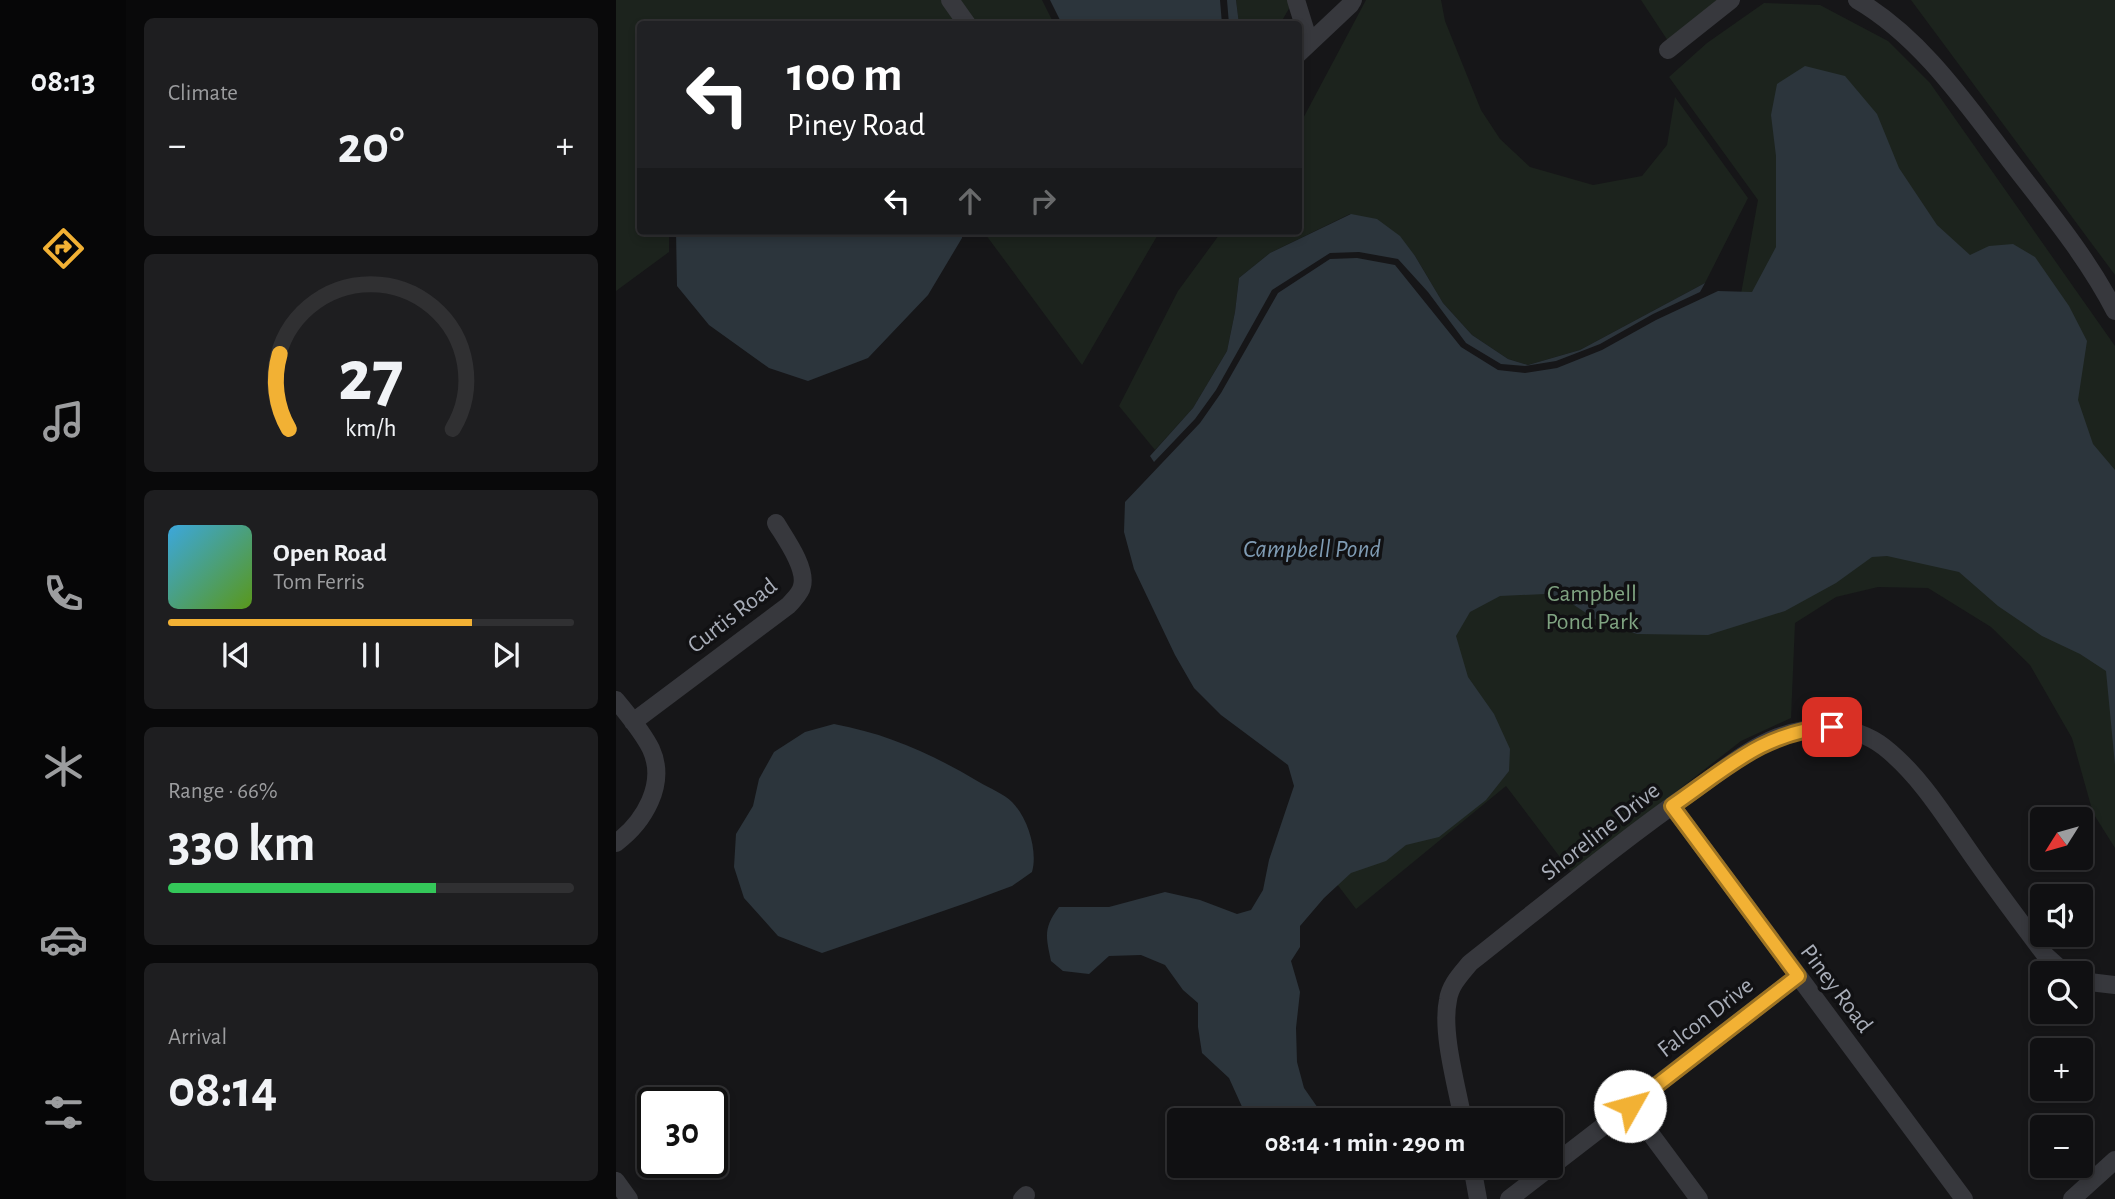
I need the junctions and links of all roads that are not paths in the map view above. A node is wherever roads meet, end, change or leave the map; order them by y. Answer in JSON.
{"nodes":[{"id":1,"x":950,"y":0,"type":"edge"},
{"id":2,"x":1296,"y":0,"type":"edge"},
{"id":3,"x":1353,"y":0,"type":"edge"},
{"id":4,"x":1731,"y":0,"type":"edge"},
{"id":5,"x":1857,"y":0,"type":"edge"},
{"id":6,"x":965,"y":21,"type":"edge"},
{"id":7,"x":1300,"y":21,"type":"edge"},
{"id":8,"x":1304,"y":48,"type":"edge"},
{"id":9,"x":1668,"y":50,"type":"dead end"},
{"id":10,"x":2115,"y":311,"type":"edge"},
{"id":11,"x":776,"y":523,"type":"dead end"},
{"id":12,"x":616,"y":700,"type":"edge"},
{"id":13,"x":633,"y":722,"type":"junction"},
{"id":14,"x":1672,"y":806,"type":"junction"},
{"id":15,"x":616,"y":843,"type":"edge"},
{"id":16,"x":2052,"y":961,"type":"edge"},
{"id":17,"x":1798,"y":976,"type":"junction"},
{"id":18,"x":2093,"y":982,"type":"edge"},
{"id":19,"x":2115,"y":985,"type":"edge"},
{"id":20,"x":1630,"y":1106,"type":"junction"},
{"id":21,"x":1461,"y":1108,"type":"edge"},
{"id":22,"x":2115,"y":1160,"type":"edge"},
{"id":23,"x":1474,"y":1178,"type":"edge"},
{"id":24,"x":616,"y":1181,"type":"edge"},
{"id":25,"x":629,"y":1199,"type":"edge"},
{"id":26,"x":1478,"y":1199,"type":"edge"},
{"id":27,"x":1509,"y":1199,"type":"edge"},
{"id":28,"x":1699,"y":1199,"type":"edge"},
{"id":29,"x":1964,"y":1199,"type":"edge"},
{"id":30,"x":2072,"y":1199,"type":"edge"}],
"edges":[{"from":1,"to":6,"type":"street"},
{"from":2,"to":7,"type":"street"},
{"from":3,"to":8,"type":"street"},
{"from":4,"to":9,"type":"street"},
{"from":5,"to":10,"type":"street"},
{"from":11,"to":13,"type":"street","name":"Curtis Road"},
{"from":12,"to":13,"type":"street"},
{"from":13,"to":15,"type":"street"},
{"from":14,"to":16,"type":"street","name":"Shoreline Drive"},
{"from":14,"to":17,"type":"street","name":"Piney Road"},
{"from":14,"to":21,"type":"street","name":"Shoreline Drive"},
{"from":17,"to":20,"type":"street","name":"Falcon Drive"},
{"from":17,"to":29,"type":"street","name":"Piney Road"},
{"from":18,"to":19,"type":"street"},
{"from":20,"to":27,"type":"street","name":"Falcon Drive"},
{"from":20,"to":28,"type":"street"},
{"from":22,"to":30,"type":"street"},
{"from":23,"to":26,"type":"street"},
{"from":24,"to":25,"type":"street"}]}
